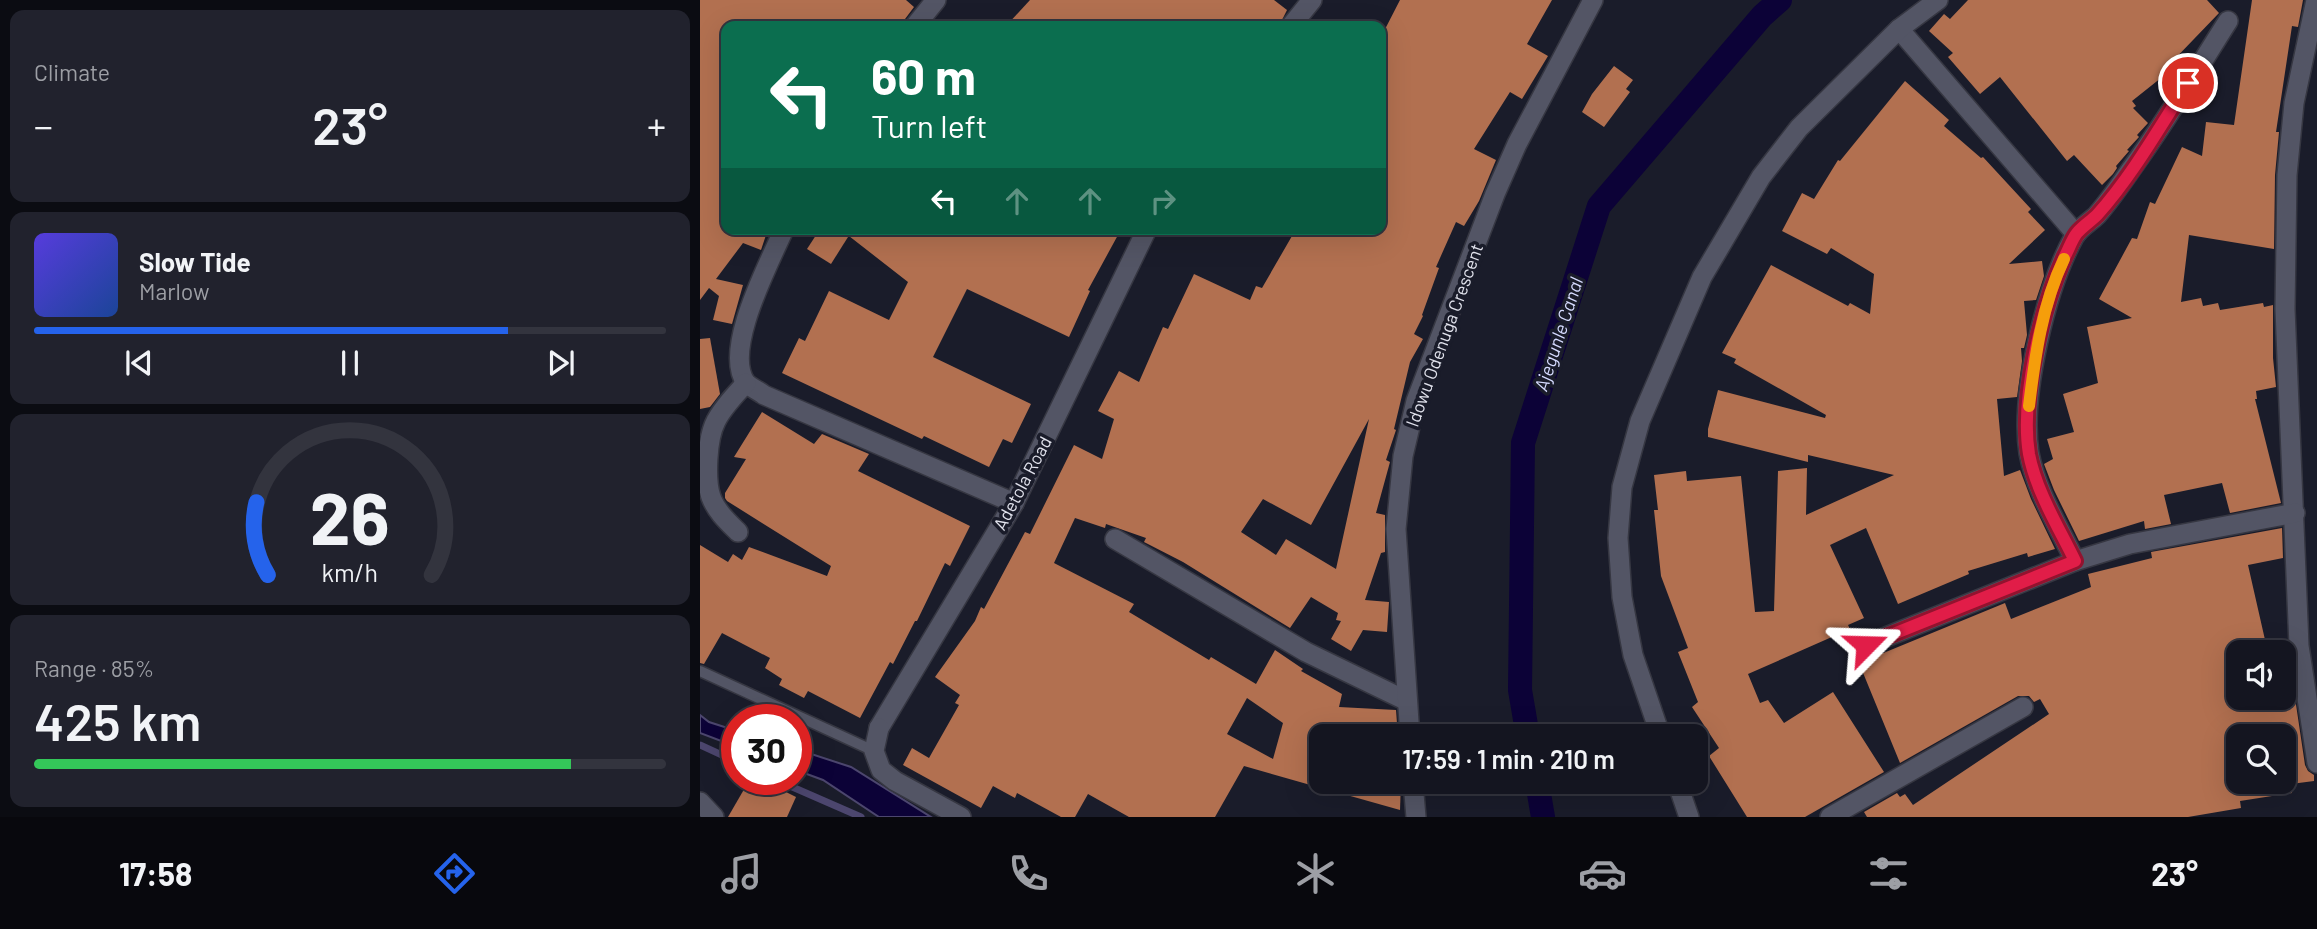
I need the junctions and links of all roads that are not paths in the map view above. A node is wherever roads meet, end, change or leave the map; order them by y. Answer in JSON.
{"nodes":[{"id":1,"x":936,"y":0,"type":"edge"},
{"id":2,"x":1312,"y":0,"type":"edge"},
{"id":3,"x":1593,"y":0,"type":"edge"},
{"id":4,"x":1938,"y":0,"type":"edge"},
{"id":5,"x":2316,"y":0,"type":"edge"},
{"id":6,"x":919,"y":21,"type":"edge"},
{"id":7,"x":1295,"y":21,"type":"edge"},
{"id":8,"x":2228,"y":21,"type":"dead end"},
{"id":9,"x":1899,"y":29,"type":"junction"},
{"id":10,"x":2076,"y":234,"type":"junction"},
{"id":11,"x":781,"y":235,"type":"edge"},
{"id":12,"x":1144,"y":235,"type":"edge"},
{"id":13,"x":746,"y":383,"type":"junction"},
{"id":14,"x":1014,"y":503,"type":"junction"},
{"id":15,"x":2295,"y":513,"type":"junction"},
{"id":16,"x":738,"y":532,"type":"dead end"},
{"id":17,"x":1115,"y":539,"type":"dead end"},
{"id":18,"x":2075,"y":561,"type":"junction"},
{"id":19,"x":1866,"y":645,"type":"dead end"},
{"id":20,"x":700,"y":671,"type":"edge"},
{"id":21,"x":1407,"y":701,"type":"junction"},
{"id":22,"x":2022,"y":707,"type":"dead end"},
{"id":23,"x":1409,"y":724,"type":"edge"},
{"id":24,"x":1657,"y":724,"type":"edge"},
{"id":25,"x":874,"y":751,"type":"junction"},
{"id":26,"x":2317,"y":763,"type":"edge"},
{"id":27,"x":1414,"y":794,"type":"edge"},
{"id":28,"x":1681,"y":794,"type":"edge"},
{"id":29,"x":700,"y":802,"type":"edge"},
{"id":30,"x":714,"y":817,"type":"edge"},
{"id":31,"x":961,"y":817,"type":"edge"},
{"id":32,"x":1416,"y":817,"type":"edge"},
{"id":33,"x":1689,"y":817,"type":"edge"},
{"id":34,"x":1830,"y":817,"type":"edge"}],
"edges":[{"from":1,"to":6,"type":"street"},
{"from":2,"to":7,"type":"street"},
{"from":3,"to":21,"type":"street","name":"Idowu Odenuga Crescent"},
{"from":4,"to":9,"type":"street"},
{"from":5,"to":15,"type":"street"},
{"from":8,"to":10,"type":"street"},
{"from":9,"to":10,"type":"street"},
{"from":9,"to":24,"type":"street"},
{"from":10,"to":18,"type":"street"},
{"from":11,"to":13,"type":"street"},
{"from":12,"to":14,"type":"street","name":"Adetola Road"},
{"from":13,"to":14,"type":"street"},
{"from":13,"to":16,"type":"street"},
{"from":14,"to":25,"type":"street","name":"Adetola Road"},
{"from":15,"to":18,"type":"street"},
{"from":15,"to":26,"type":"street"},
{"from":17,"to":21,"type":"street"},
{"from":18,"to":19,"type":"street"},
{"from":20,"to":25,"type":"lane"},
{"from":21,"to":23,"type":"street","name":"Idowu Odenuga Crescent"},
{"from":22,"to":34,"type":"street"},
{"from":25,"to":31,"type":"street"},
{"from":27,"to":32,"type":"street"},
{"from":28,"to":33,"type":"street"},
{"from":29,"to":30,"type":"street"}]}
